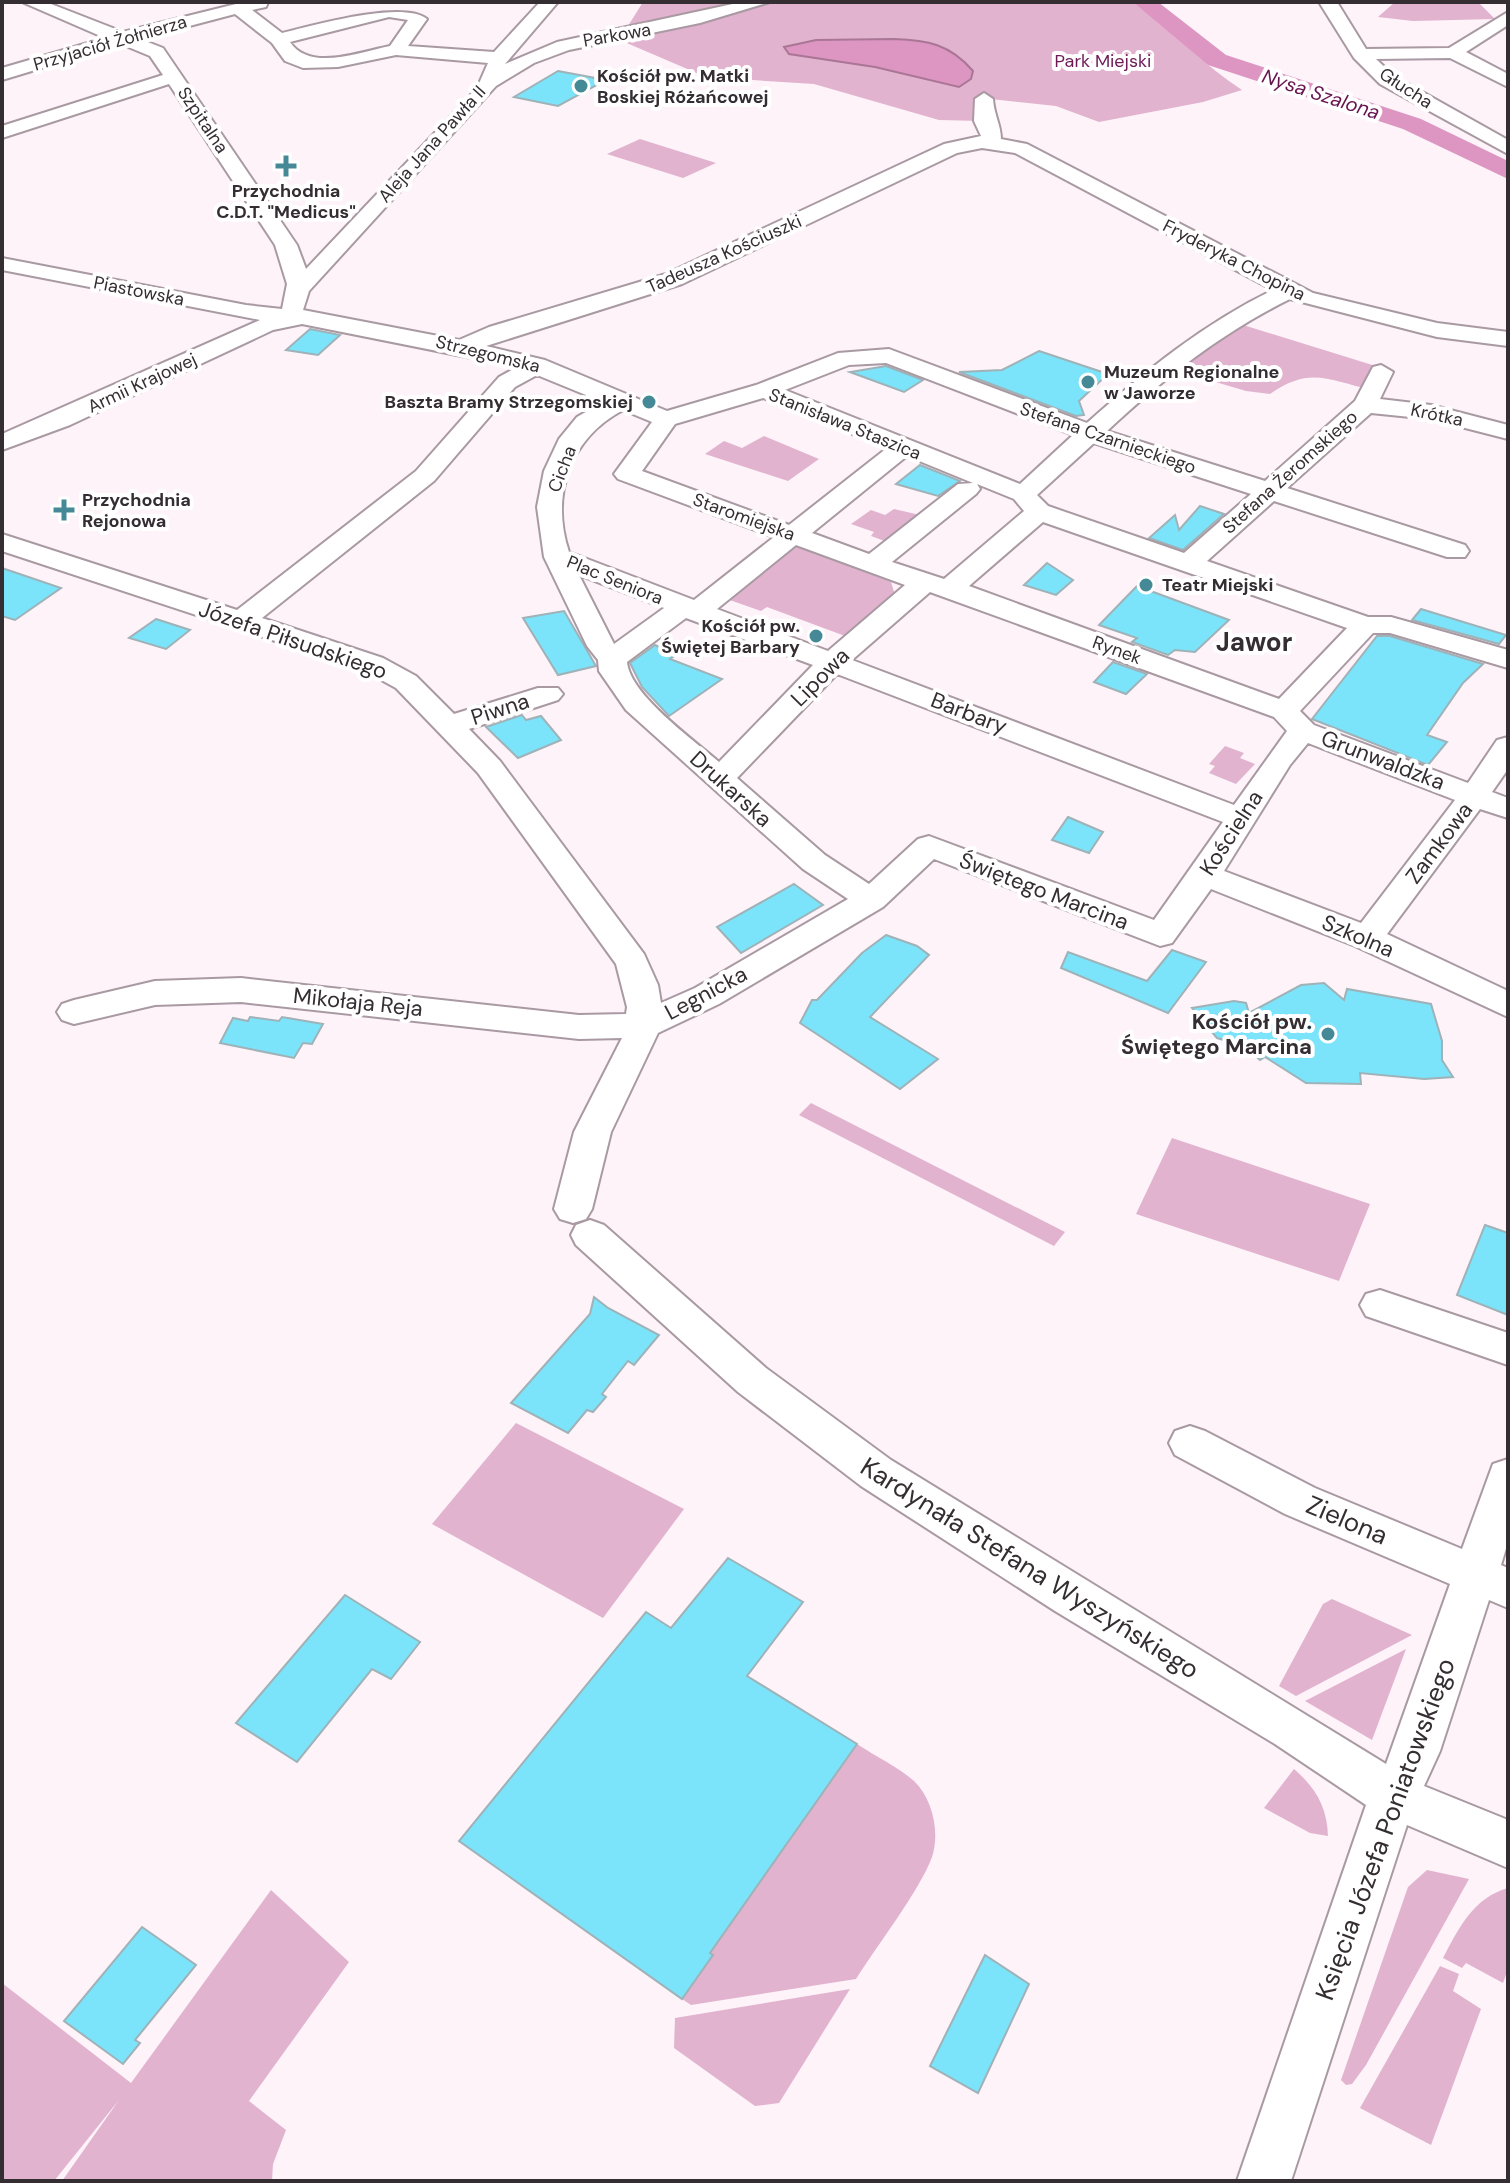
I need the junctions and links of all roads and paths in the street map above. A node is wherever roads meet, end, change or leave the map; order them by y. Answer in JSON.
{"nodes":[{"id":1,"x":31,"y":2,"type":"edge"},
{"id":2,"x":266,"y":2,"type":"edge"},
{"id":3,"x":549,"y":2,"type":"edge"},
{"id":4,"x":761,"y":2,"type":"edge"},
{"id":5,"x":1328,"y":2,"type":"edge"},
{"id":6,"x":239,"y":9,"type":"junction"},
{"id":7,"x":1508,"y":17,"type":"edge"},
{"id":8,"x":122,"y":38,"type":"junction"},
{"id":9,"x":279,"y":39,"type":"junction"},
{"id":10,"x":396,"y":50,"type":"junction"},
{"id":11,"x":1453,"y":53,"type":"junction"},
{"id":12,"x":1360,"y":54,"type":"junction"},
{"id":13,"x":499,"y":58,"type":"junction"},
{"id":14,"x":2,"y":74,"type":"edge"},
{"id":15,"x":174,"y":77,"type":"junction"},
{"id":16,"x":1508,"y":81,"type":"edge"},
{"id":17,"x":485,"y":90,"type":"junction"},
{"id":18,"x":984,"y":99,"type":"dead end"},
{"id":19,"x":2,"y":132,"type":"edge"},
{"id":20,"x":983,"y":142,"type":"junction"},
{"id":21,"x":1508,"y":148,"type":"edge"},
{"id":22,"x":286,"y":245,"type":"junction"},
{"id":23,"x":338,"y":246,"type":"junction"},
{"id":24,"x":2,"y":264,"type":"edge"},
{"id":25,"x":1290,"y":290,"type":"junction"},
{"id":26,"x":290,"y":309,"type":"junction"},
{"id":27,"x":255,"y":321,"type":"junction"},
{"id":28,"x":1508,"y":339,"type":"edge"},
{"id":29,"x":466,"y":346,"type":"junction"},
{"id":30,"x":537,"y":365,"type":"junction"},
{"id":31,"x":1381,"y":372,"type":"dead end"},
{"id":32,"x":764,"y":390,"type":"junction"},
{"id":33,"x":620,"y":402,"type":"junction"},
{"id":34,"x":1365,"y":405,"type":"junction"},
{"id":35,"x":666,"y":419,"type":"junction"},
{"id":36,"x":1508,"y":432,"type":"edge"},
{"id":37,"x":1089,"y":433,"type":"junction"},
{"id":38,"x":2,"y":443,"type":"edge"},
{"id":39,"x":902,"y":448,"type":"junction"},
{"id":40,"x":967,"y":489,"type":"dead end"},
{"id":41,"x":1266,"y":491,"type":"junction"},
{"id":42,"x":1031,"y":503,"type":"junction"},
{"id":43,"x":794,"y":535,"type":"junction"},
{"id":44,"x":2,"y":542,"type":"edge"},
{"id":45,"x":1456,"y":551,"type":"dead end"},
{"id":46,"x":557,"y":557,"type":"junction"},
{"id":47,"x":873,"y":564,"type":"junction"},
{"id":48,"x":1188,"y":564,"type":"junction"},
{"id":49,"x":937,"y":586,"type":"junction"},
{"id":50,"x":690,"y":609,"type":"junction"},
{"id":51,"x":242,"y":620,"type":"junction"},
{"id":52,"x":1378,"y":625,"type":"junction"},
{"id":53,"x":612,"y":659,"type":"junction"},
{"id":54,"x":1508,"y":659,"type":"edge"},
{"id":55,"x":833,"y":661,"type":"junction"},
{"id":56,"x":548,"y":694,"type":"dead end"},
{"id":57,"x":1293,"y":721,"type":"junction"},
{"id":58,"x":451,"y":725,"type":"junction"},
{"id":59,"x":1508,"y":746,"type":"edge"},
{"id":60,"x":721,"y":777,"type":"junction"},
{"id":61,"x":1475,"y":795,"type":"junction"},
{"id":62,"x":1508,"y":809,"type":"edge"},
{"id":63,"x":1240,"y":818,"type":"junction"},
{"id":64,"x":929,"y":846,"type":"joint"},
{"id":65,"x":1205,"y":875,"type":"junction"},
{"id":66,"x":871,"y":900,"type":"junction"},
{"id":67,"x":1160,"y":935,"type":"joint"},
{"id":68,"x":1367,"y":938,"type":"junction"},
{"id":69,"x":1508,"y":1005,"type":"edge"},
{"id":70,"x":74,"y":1012,"type":"dead end"},
{"id":71,"x":644,"y":1025,"type":"junction"},
{"id":72,"x":582,"y":1222,"type":"joint"},
{"id":73,"x":1380,"y":1305,"type":"dead end"},
{"id":74,"x":1508,"y":1349,"type":"edge"},
{"id":75,"x":1190,"y":1443,"type":"dead end"},
{"id":76,"x":1508,"y":1477,"type":"edge"},
{"id":77,"x":1491,"y":1581,"type":"edge"},
{"id":78,"x":1395,"y":1797,"type":"junction"},
{"id":79,"x":1508,"y":1844,"type":"edge"},
{"id":80,"x":1264,"y":2181,"type":"edge"}],
"edges":[{"from":1,"to":8,"type":"street","name":"Szpitalna"},
{"from":2,"to":6,"type":"street","name":"Przyjaciół Żołnierza"},
{"from":3,"to":13,"type":"street","name":"Aleja Jana Pawła II"},
{"from":4,"to":17,"type":"street","name":"Parkowa"},
{"from":5,"to":12,"type":"street","name":"Głucha"},
{"from":6,"to":8,"type":"street","name":"Przyjaciół Żołnierza"},
{"from":6,"to":9,"type":"street"},
{"from":7,"to":11,"type":"street"},
{"from":8,"to":14,"type":"street","name":"Przyjaciół Żołnierza"},
{"from":8,"to":15,"type":"street","name":"Szpitalna"},
{"from":9,"to":10,"type":"street"},
{"from":9,"to":10,"type":"street"},
{"from":10,"to":13,"type":"street"},
{"from":11,"to":12,"type":"street"},
{"from":11,"to":16,"type":"street"},
{"from":12,"to":21,"type":"street","name":"Głucha"},
{"from":13,"to":17,"type":"street","name":"Aleja Jana Pawła II"},
{"from":15,"to":19,"type":"street"},
{"from":15,"to":22,"type":"street","name":"Szpitalna"},
{"from":17,"to":23,"type":"street","name":"Aleja Jana Pawła II"},
{"from":18,"to":20,"type":"street"},
{"from":20,"to":25,"type":"street","name":"Fryderyka Chopina"},
{"from":20,"to":29,"type":"street","name":"Tadeusza Kościuszki"},
{"from":22,"to":23,"type":"street"},
{"from":22,"to":26,"type":"street","name":"Szpitalna"},
{"from":23,"to":26,"type":"street","name":"Aleja Jana Pawła II"},
{"from":24,"to":27,"type":"street","name":"Piastowska"},
{"from":25,"to":28,"type":"street","name":"Fryderyka Chopina"},
{"from":25,"to":37,"type":"street"},
{"from":26,"to":27,"type":"street","name":"Armii Krajowej"},
{"from":26,"to":29,"type":"street","name":"Strzegomska"},
{"from":27,"to":38,"type":"street","name":"Armii Krajowej"},
{"from":29,"to":30,"type":"street","name":"Strzegomska"},
{"from":30,"to":33,"type":"street","name":"Strzegomska"},
{"from":30,"to":51,"type":"street"},
{"from":31,"to":34,"type":"street","name":"Stefana Żeromskiego"},
{"from":32,"to":35,"type":"street","name":"Stanisława Staszica"},
{"from":32,"to":37,"type":"street","name":"Stefana Czarnieckiego"},
{"from":32,"to":39,"type":"street","name":"Stanisława Staszica"},
{"from":33,"to":35,"type":"street","name":"Strzegomska"},
{"from":33,"to":46,"type":"street","name":"Cicha"},
{"from":34,"to":36,"type":"street","name":"Krótka"},
{"from":34,"to":41,"type":"street","name":"Stefana Żeromskiego"},
{"from":35,"to":43,"type":"street","name":"Staromiejska"},
{"from":37,"to":41,"type":"street","name":"Stefana Czarnieckiego"},
{"from":37,"to":42,"type":"street"},
{"from":39,"to":42,"type":"street","name":"Stanisława Staszica"},
{"from":39,"to":43,"type":"street"},
{"from":40,"to":47,"type":"street"},
{"from":41,"to":45,"type":"street","name":"Stefana Czarnieckiego"},
{"from":41,"to":48,"type":"street","name":"Stefana Żeromskiego"},
{"from":42,"to":48,"type":"street"},
{"from":42,"to":49,"type":"street"},
{"from":43,"to":47,"type":"street","name":"Staromiejska"},
{"from":43,"to":50,"type":"street"},
{"from":44,"to":51,"type":"street","name":"Józefa Piłsudskiego"},
{"from":46,"to":50,"type":"street","name":"Plac Seniora"},
{"from":46,"to":53,"type":"street","name":"Plac Seniora"},
{"from":47,"to":49,"type":"street","name":"Staromiejska"},
{"from":48,"to":52,"type":"street"},
{"from":49,"to":55,"type":"street","name":"Lipowa"},
{"from":49,"to":57,"type":"street","name":"Rynek"},
{"from":50,"to":53,"type":"street","name":"Plac Seniora"},
{"from":50,"to":55,"type":"street","name":"Barbary"},
{"from":51,"to":58,"type":"street","name":"Józefa Piłsudskiego"},
{"from":52,"to":54,"type":"street"},
{"from":52,"to":57,"type":"street"},
{"from":53,"to":60,"type":"street","name":"Drukarska"},
{"from":55,"to":60,"type":"street","name":"Lipowa"},
{"from":55,"to":63,"type":"street","name":"Barbary"},
{"from":56,"to":58,"type":"street","name":"Piwna"},
{"from":57,"to":61,"type":"street","name":"Grunwaldzka"},
{"from":57,"to":63,"type":"street","name":"Kościelna"},
{"from":58,"to":71,"type":"street","name":"Józefa Piłsudskiego"},
{"from":59,"to":61,"type":"street","name":"Zamkowa"},
{"from":60,"to":66,"type":"street","name":"Drukarska"},
{"from":61,"to":62,"type":"street","name":"Grunwaldzka"},
{"from":61,"to":68,"type":"street","name":"Zamkowa"},
{"from":63,"to":65,"type":"street","name":"Kościelna"},
{"from":64,"to":66,"type":"street","name":"Legnicka"},
{"from":64,"to":67,"type":"street","name":"Świętego Marcina"},
{"from":65,"to":67,"type":"street","name":"Kościelna"},
{"from":65,"to":68,"type":"street","name":"Szkolna"},
{"from":66,"to":71,"type":"street","name":"Legnicka"},
{"from":68,"to":69,"type":"street","name":"Szkolna"},
{"from":70,"to":71,"type":"street","name":"Mikołaja Reja"},
{"from":71,"to":72,"type":"street","name":"Legnicka"},
{"from":72,"to":78,"type":"street","name":"Kardynała Stefana Wyszyńskiego"},
{"from":73,"to":74,"type":"street"},
{"from":75,"to":77,"type":"street","name":"Zielona"},
{"from":76,"to":77,"type":"street","name":"Księcia Józefa Poniatowskiego"},
{"from":77,"to":78,"type":"street","name":"Księcia Józefa Poniatowskiego"},
{"from":78,"to":79,"type":"street","name":"Kardynała Stefana Wyszyńskiego"},
{"from":78,"to":80,"type":"street","name":"Księcia Józefa Poniatowskiego"}]}
